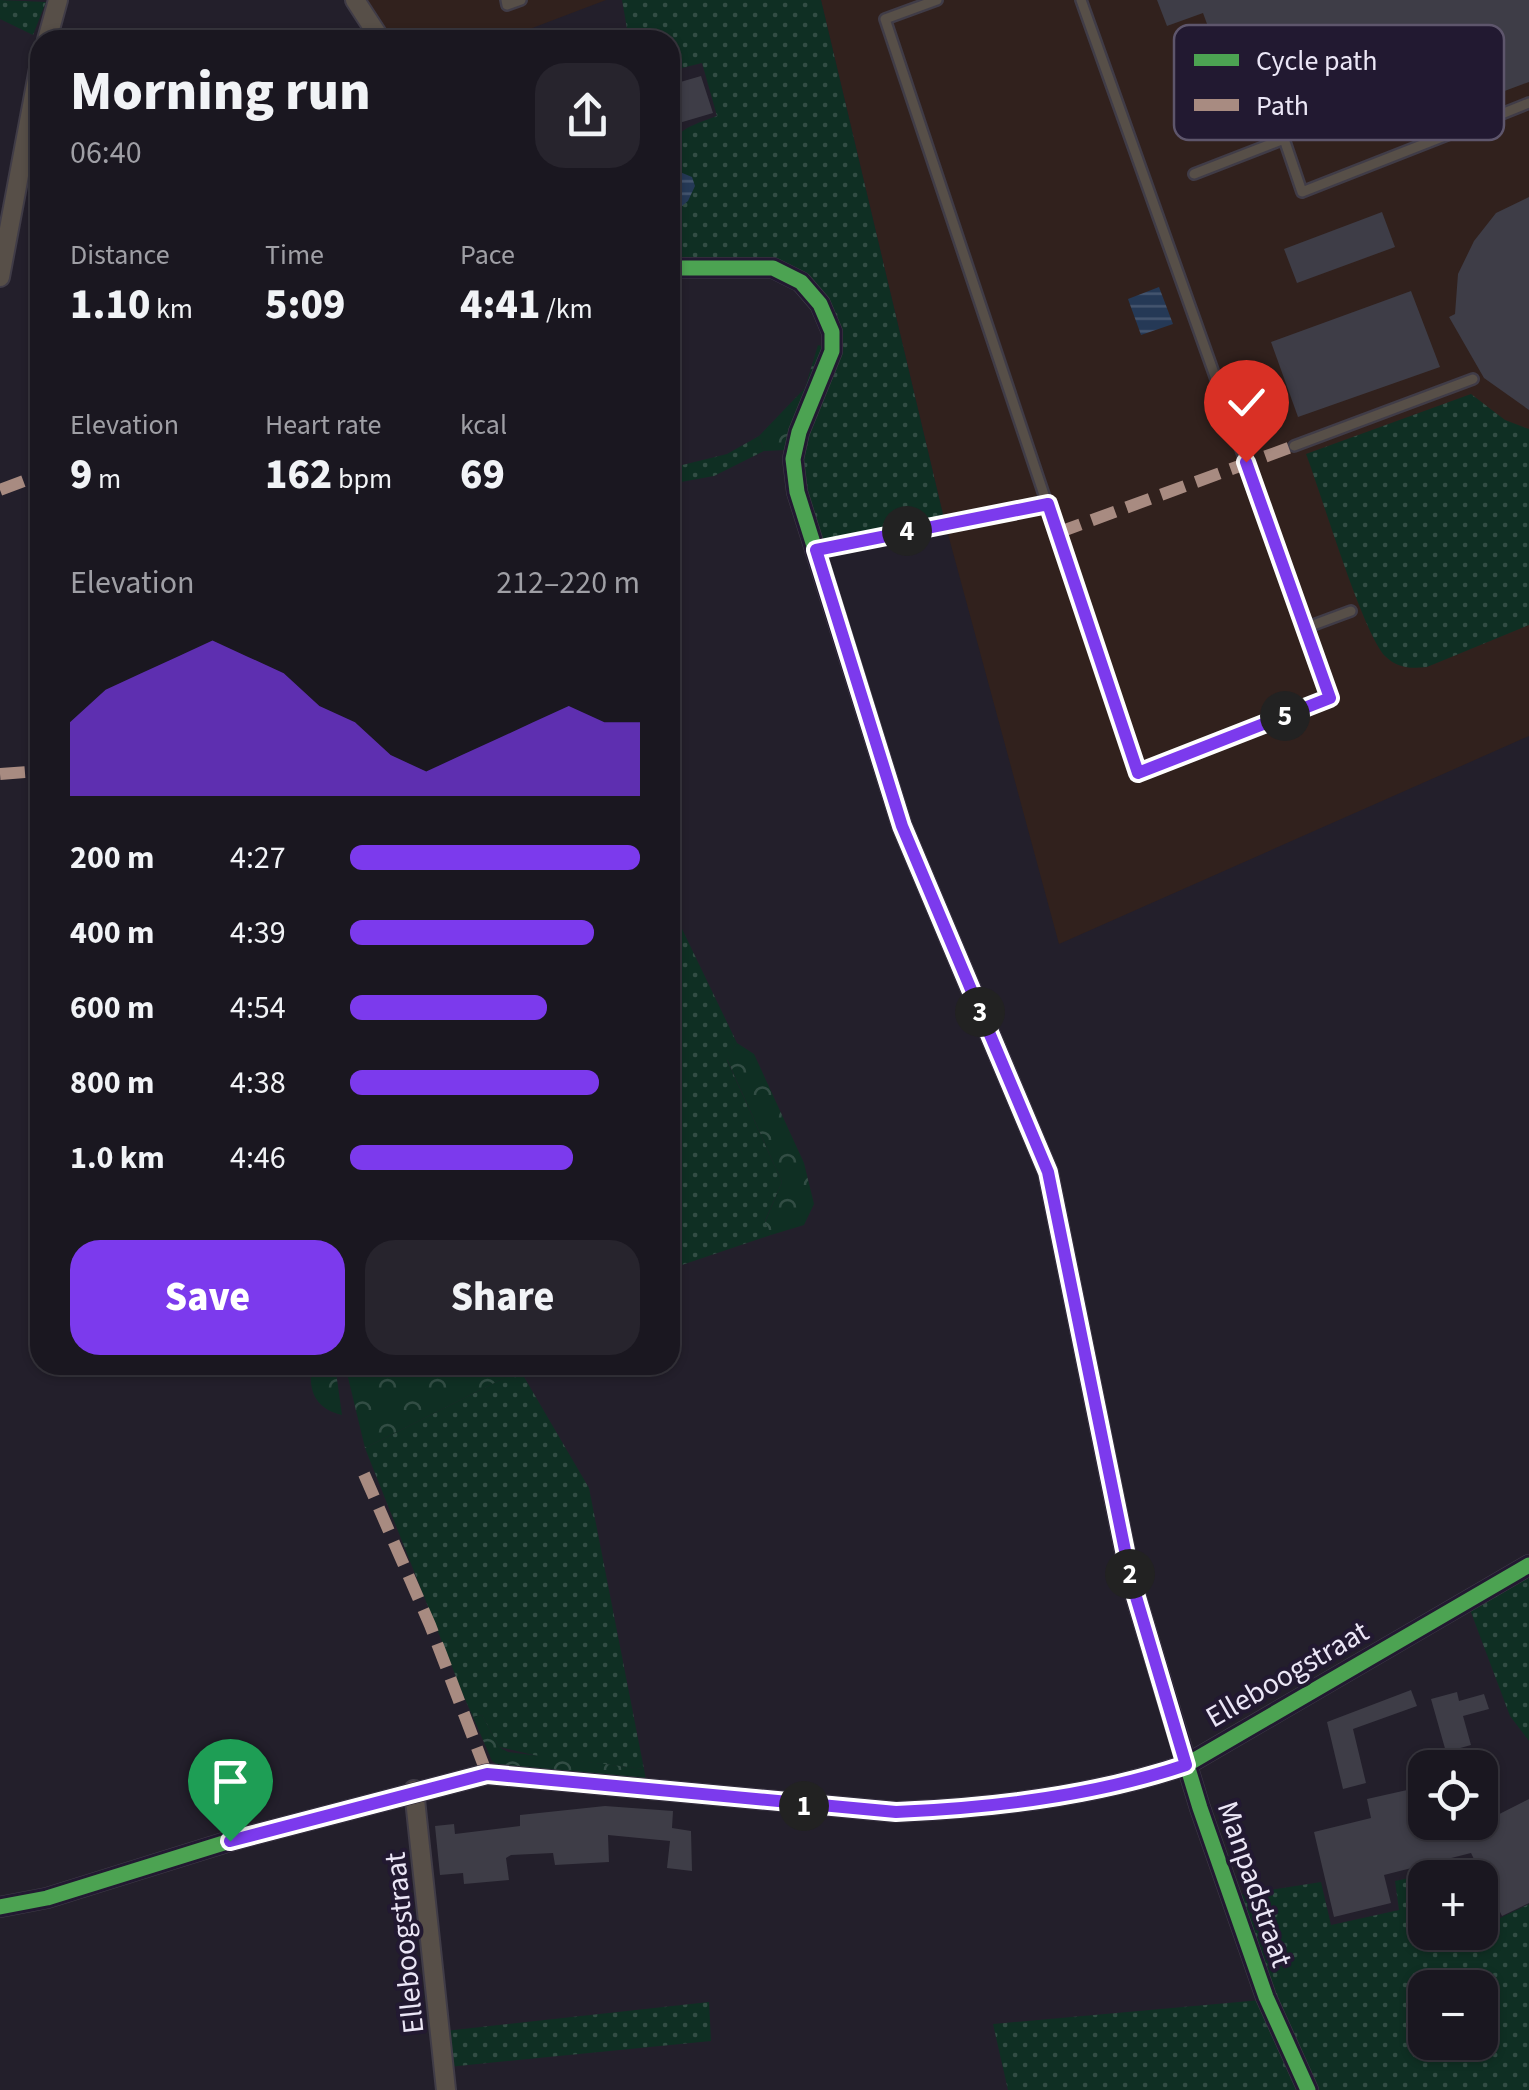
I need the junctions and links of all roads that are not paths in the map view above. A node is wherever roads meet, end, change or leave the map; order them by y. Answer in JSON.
{"nodes":[{"id":1,"x":58,"y":0,"type":"edge"},
{"id":2,"x":354,"y":0,"type":"edge"},
{"id":3,"x":506,"y":0,"type":"edge"},
{"id":4,"x":521,"y":0,"type":"edge"},
{"id":5,"x":937,"y":0,"type":"edge"},
{"id":6,"x":1081,"y":0,"type":"edge"},
{"id":7,"x":49,"y":30,"type":"edge"},
{"id":8,"x":374,"y":30,"type":"edge"},
{"id":9,"x":1529,"y":103,"type":"edge"},
{"id":10,"x":1504,"y":113,"type":"edge"},
{"id":11,"x":30,"y":116,"type":"edge"},
{"id":12,"x":1281,"y":140,"type":"edge"},
{"id":13,"x":1284,"y":140,"type":"edge"},
{"id":14,"x":1434,"y":140,"type":"edge"},
{"id":15,"x":1194,"y":174,"type":"dead end"},
{"id":16,"x":680,"y":268,"type":"edge"},
{"id":17,"x":0,"y":277,"type":"edge"},
{"id":18,"x":1472,"y":379,"type":"dead end"},
{"id":19,"x":1294,"y":446,"type":"dead end"},
{"id":20,"x":1048,"y":504,"type":"junction"},
{"id":21,"x":816,"y":550,"type":"junction"},
{"id":22,"x":1351,"y":611,"type":"dead end"},
{"id":23,"x":1304,"y":628,"type":"junction"},
{"id":24,"x":1529,"y":1565,"type":"edge"},
{"id":25,"x":1186,"y":1765,"type":"junction"},
{"id":26,"x":414,"y":1790,"type":"junction"},
{"id":27,"x":0,"y":1907,"type":"edge"},
{"id":28,"x":446,"y":2090,"type":"edge"},
{"id":29,"x":1308,"y":2090,"type":"edge"}],
"edges":[{"from":1,"to":7,"type":"street"},
{"from":2,"to":8,"type":"street"},
{"from":3,"to":4,"type":"lane"},
{"from":5,"to":20,"type":"lane"},
{"from":6,"to":23,"type":"lane"},
{"from":9,"to":10,"type":"lane"},
{"from":11,"to":17,"type":"street"},
{"from":12,"to":15,"type":"lane"},
{"from":13,"to":14,"type":"lane"},
{"from":16,"to":21,"type":"street","name":"Manpadstraat"},
{"from":18,"to":19,"type":"lane"},
{"from":20,"to":21,"type":"lane"},
{"from":20,"to":23,"type":"lane"},
{"from":21,"to":25,"type":"street","name":"Manpadstraat"},
{"from":22,"to":23,"type":"lane"},
{"from":24,"to":25,"type":"street","name":"Elleboogstraat"},
{"from":25,"to":26,"type":"street","name":"Elleboogstraat"},
{"from":25,"to":29,"type":"street","name":"Manpadstraat"},
{"from":26,"to":27,"type":"street","name":"Elleboogstraat"},
{"from":26,"to":28,"type":"street","name":"Elleboogstraat"}]}
